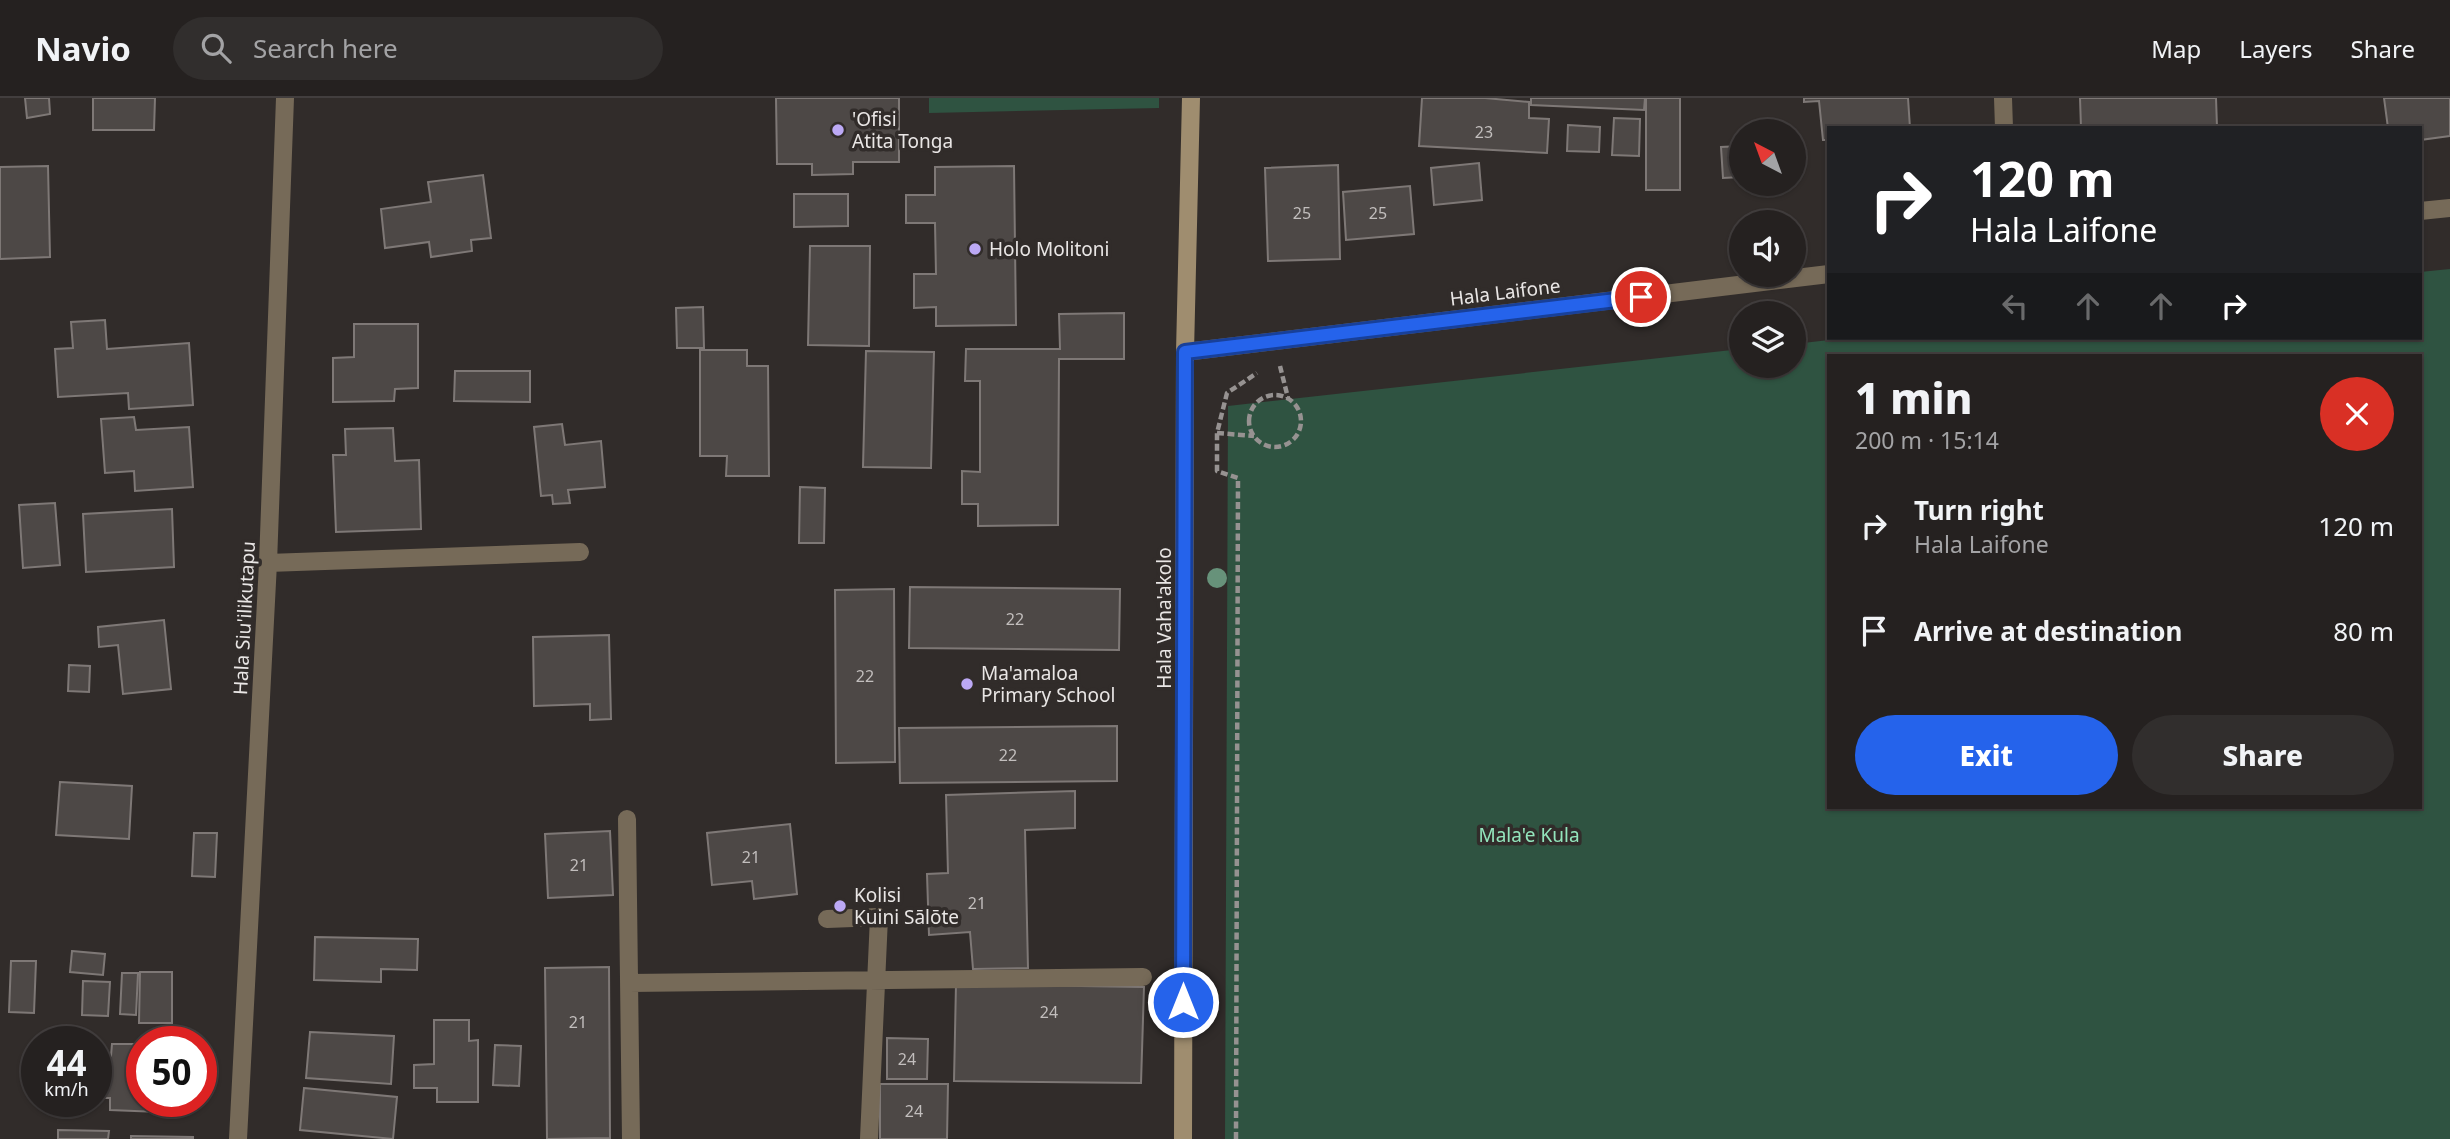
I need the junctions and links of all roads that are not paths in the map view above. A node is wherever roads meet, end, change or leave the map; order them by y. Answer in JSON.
{"nodes":[{"id":1,"x":285,"y":98,"type":"edge"},
{"id":2,"x":1191,"y":98,"type":"edge"},
{"id":3,"x":2003,"y":98,"type":"edge"},
{"id":4,"x":2004,"y":126,"type":"edge"},
{"id":5,"x":2450,"y":208,"type":"edge"},
{"id":6,"x":2422,"y":211,"type":"edge"},
{"id":7,"x":1827,"y":274,"type":"edge"},
{"id":8,"x":1185,"y":352,"type":"junction"},
{"id":9,"x":580,"y":552,"type":"dead end"},
{"id":10,"x":268,"y":563,"type":"junction"},
{"id":11,"x":626,"y":819,"type":"dead end"},
{"id":12,"x":827,"y":919,"type":"dead end"},
{"id":13,"x":1143,"y":977,"type":"dead end"},
{"id":14,"x":876,"y":980,"type":"junction"},
{"id":15,"x":629,"y":983,"type":"junction"},
{"id":16,"x":238,"y":1139,"type":"edge"},
{"id":17,"x":631,"y":1139,"type":"edge"},
{"id":18,"x":869,"y":1139,"type":"edge"},
{"id":19,"x":1183,"y":1139,"type":"edge"}],
"edges":[{"from":1,"to":10,"type":"street","name":"Hala Siu'ilikutapu"},
{"from":2,"to":8,"type":"main road","name":"Hala Vaha'akolo"},
{"from":3,"to":4,"type":"street"},
{"from":5,"to":6,"type":"street"},
{"from":7,"to":8,"type":"street","name":"Hala Laifone"},
{"from":8,"to":19,"type":"main road","name":"Hala Vaha'akolo"},
{"from":9,"to":10,"type":"street"},
{"from":10,"to":16,"type":"street","name":"Hala Siu'ilikutapu"},
{"from":11,"to":15,"type":"street"},
{"from":12,"to":14,"type":"street"},
{"from":13,"to":14,"type":"street"},
{"from":14,"to":15,"type":"street"},
{"from":14,"to":18,"type":"street"},
{"from":15,"to":17,"type":"street"}]}
